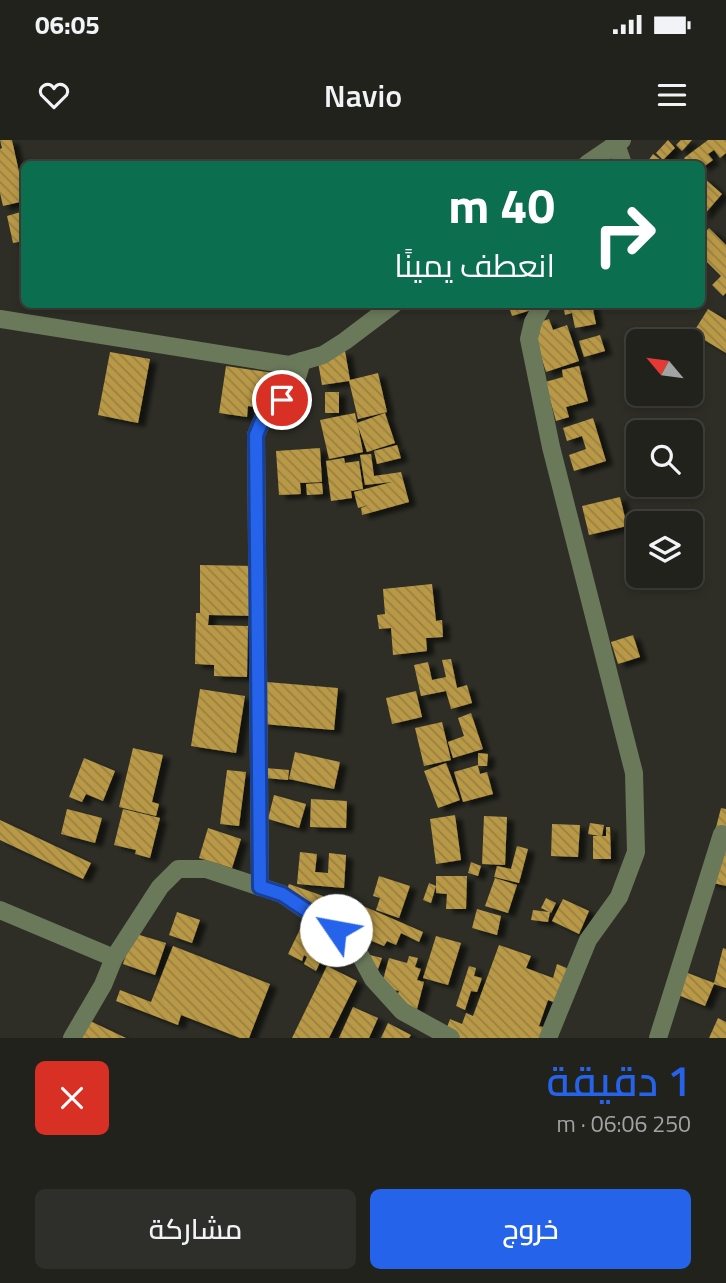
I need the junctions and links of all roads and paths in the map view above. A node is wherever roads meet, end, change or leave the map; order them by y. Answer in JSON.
{"nodes":[{"id":1,"x":619,"y":142,"type":"edge"},
{"id":2,"x":591,"y":161,"type":"edge"},
{"id":3,"x":622,"y":161,"type":"edge"},
{"id":4,"x":389,"y":308,"type":"edge"},
{"id":5,"x":541,"y":308,"type":"edge"},
{"id":6,"x":0,"y":319,"type":"edge"},
{"id":7,"x":302,"y":361,"type":"junction"},
{"id":8,"x":722,"y":834,"type":"dead end"},
{"id":9,"x":260,"y":887,"type":"junction"},
{"id":10,"x":0,"y":910,"type":"edge"},
{"id":11,"x":114,"y":958,"type":"junction"},
{"id":12,"x":449,"y":1037,"type":"edge"},
{"id":13,"x":72,"y":1038,"type":"edge"},
{"id":14,"x":548,"y":1038,"type":"edge"},
{"id":15,"x":658,"y":1038,"type":"edge"}],
"edges":[{"from":1,"to":2,"type":"street"},
{"from":1,"to":3,"type":"street"},
{"from":4,"to":7,"type":"street"},
{"from":5,"to":14,"type":"street"},
{"from":6,"to":7,"type":"street"},
{"from":7,"to":9,"type":"street"},
{"from":8,"to":15,"type":"street"},
{"from":9,"to":11,"type":"street"},
{"from":9,"to":12,"type":"street"},
{"from":10,"to":11,"type":"street"},
{"from":11,"to":13,"type":"street"}]}
